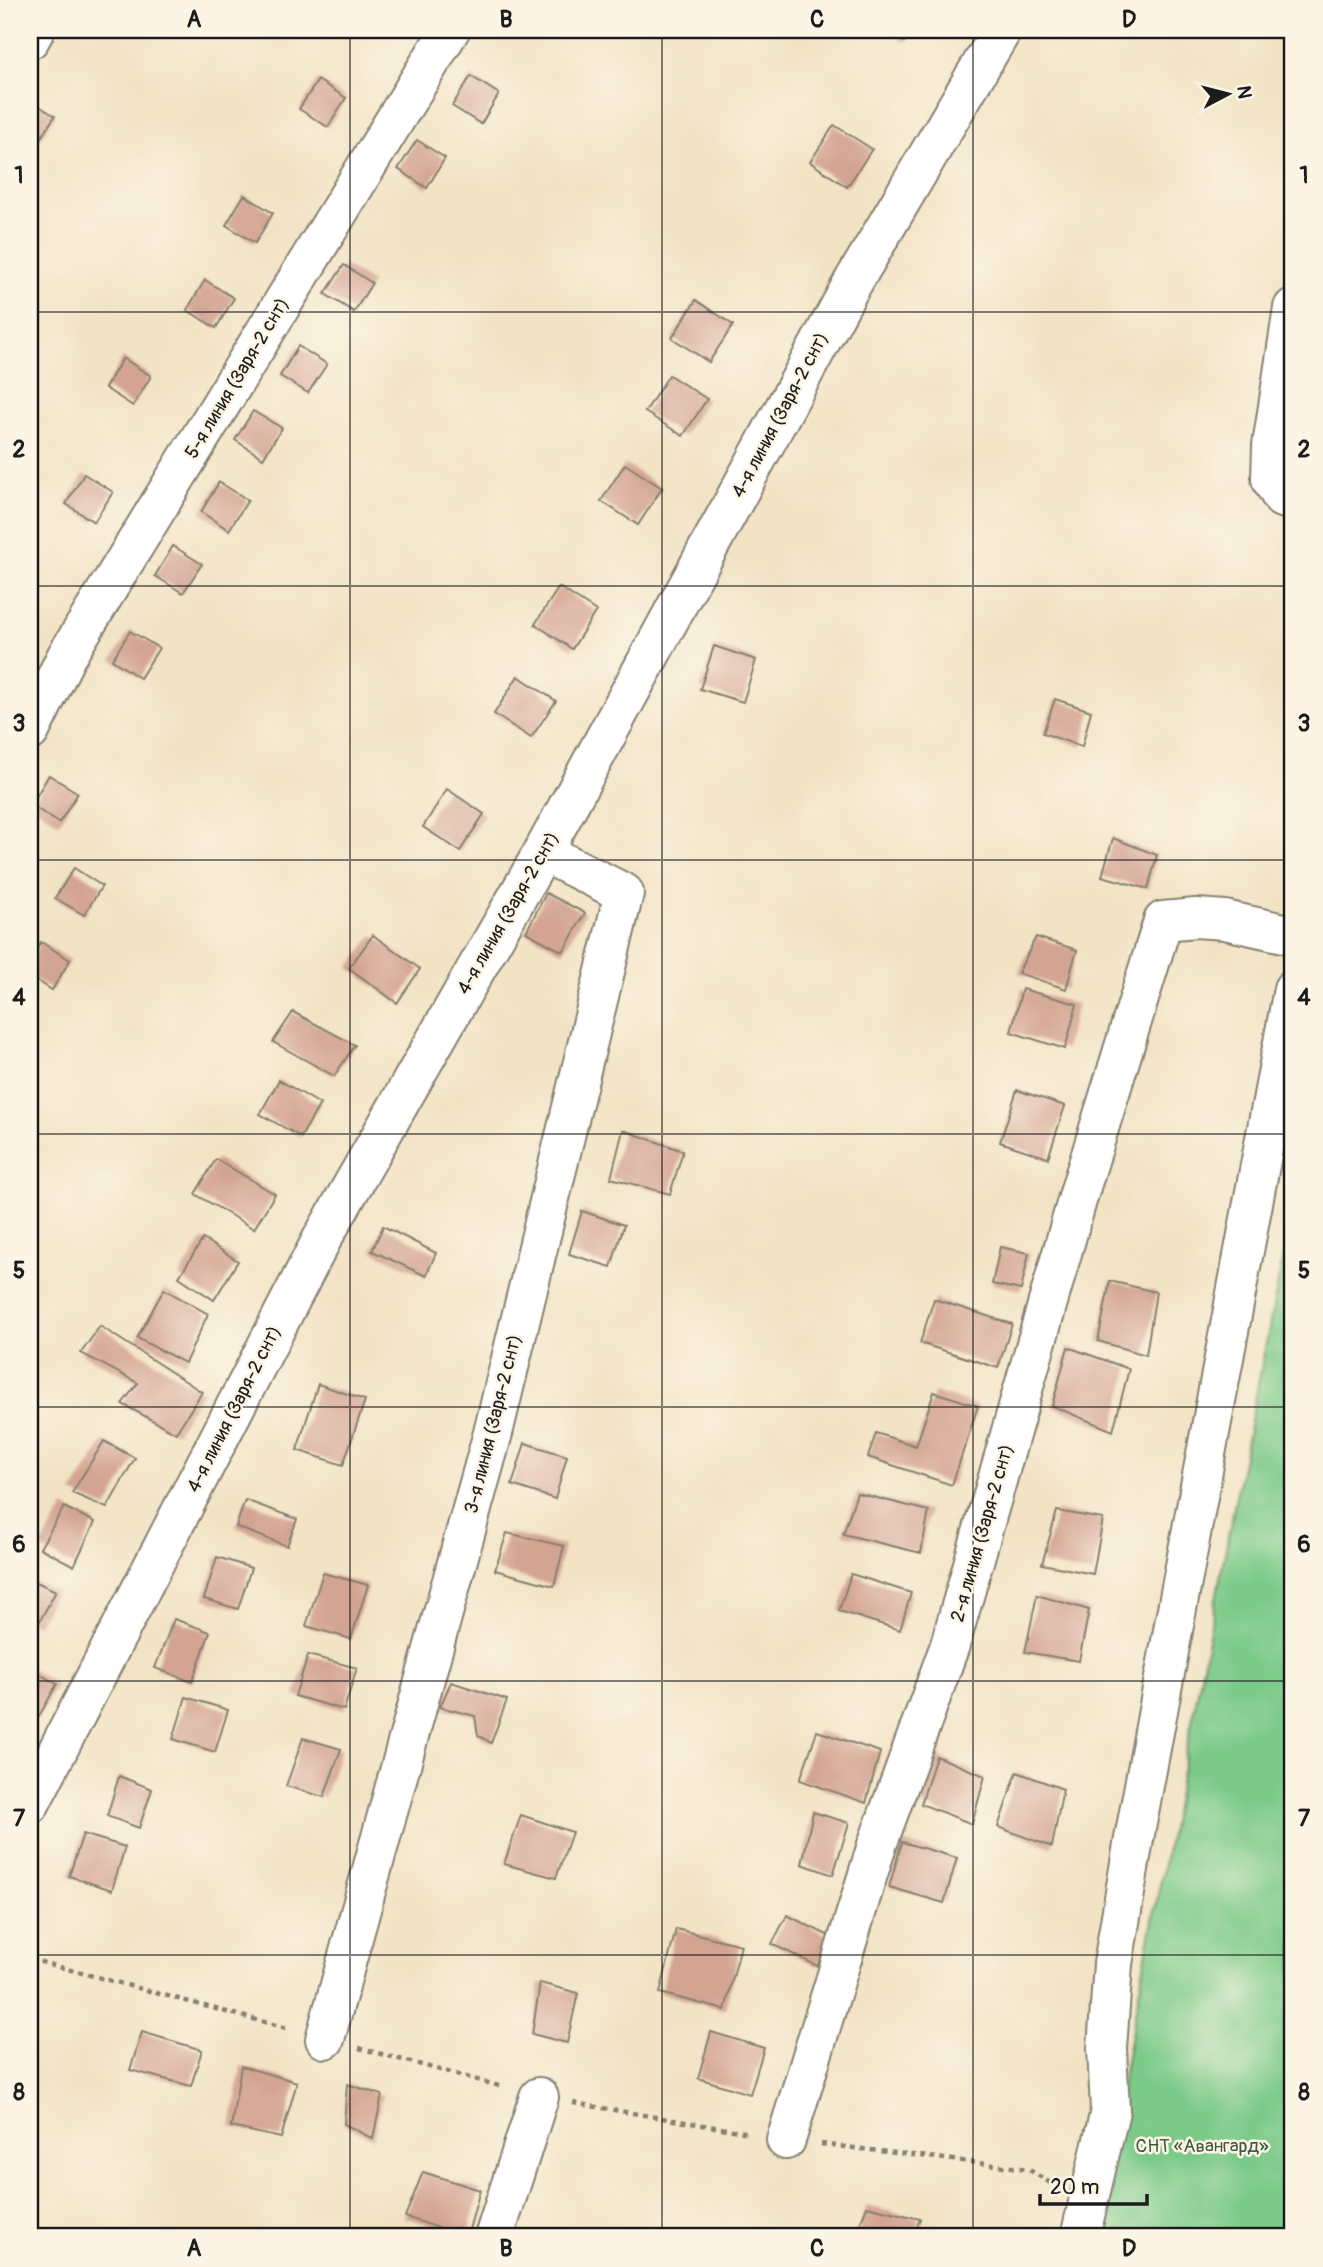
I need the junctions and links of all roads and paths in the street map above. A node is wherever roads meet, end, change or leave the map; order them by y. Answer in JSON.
{"nodes":[{"id":1,"x":35,"y":30,"type":"edge"},
{"id":2,"x":450,"y":30,"type":"edge"},
{"id":3,"x":1002,"y":30,"type":"edge"},
{"id":4,"x":30,"y":39,"type":"edge"},
{"id":5,"x":1293,"y":308,"type":"edge"},
{"id":6,"x":1293,"y":500,"type":"edge"},
{"id":7,"x":30,"y":731,"type":"edge"},
{"id":8,"x":543,"y":852,"type":"junction"},
{"id":9,"x":1293,"y":935,"type":"edge"},
{"id":10,"x":1293,"y":989,"type":"edge"},
{"id":11,"x":30,"y":1804,"type":"edge"},
{"id":12,"x":326,"y":2039,"type":"dead end"},
{"id":13,"x":539,"y":2097,"type":"dead end"},
{"id":14,"x":786,"y":2140,"type":"dead end"},
{"id":15,"x":1091,"y":2235,"type":"edge"},
{"id":16,"x":494,"y":2237,"type":"edge"}],
"edges":[{"from":1,"to":4,"type":"street"},
{"from":2,"to":7,"type":"street","name":"5-я линия (Заря-2 снт)"},
{"from":3,"to":8,"type":"street","name":"4-я линия (Заря-2 снт)"},
{"from":5,"to":6,"type":"street"},
{"from":8,"to":11,"type":"street","name":"4-я линия (Заря-2 снт)"},
{"from":8,"to":12,"type":"street","name":"3-я линия (Заря-2 снт)"},
{"from":9,"to":14,"type":"street","name":"2-я линия (Заря-2 снт)"},
{"from":10,"to":15,"type":"street"},
{"from":13,"to":16,"type":"street"}]}
